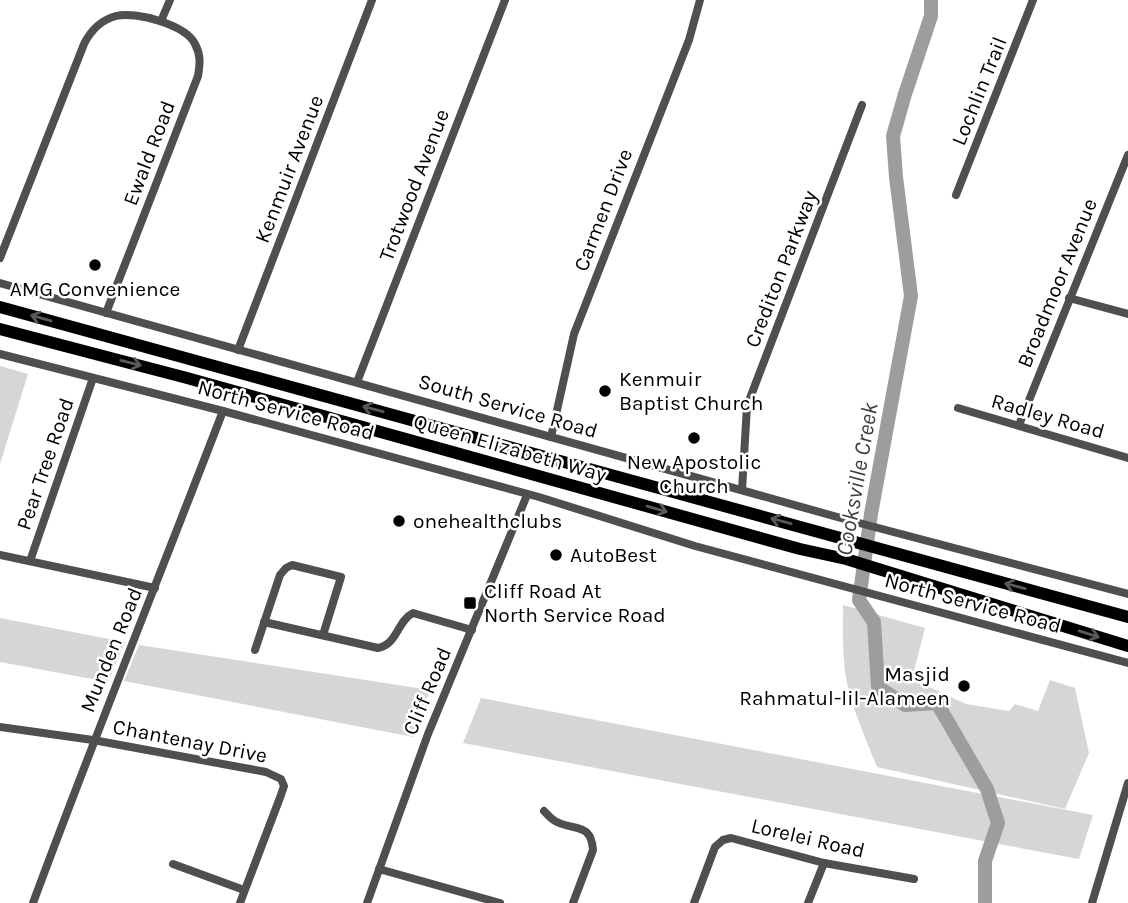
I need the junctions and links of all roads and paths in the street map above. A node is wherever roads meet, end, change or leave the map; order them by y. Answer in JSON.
{"nodes":[{"id":1,"x":170,"y":0,"type":"edge"},
{"id":2,"x":372,"y":0,"type":"edge"},
{"id":3,"x":505,"y":0,"type":"edge"},
{"id":4,"x":700,"y":0,"type":"edge"},
{"id":5,"x":1033,"y":0,"type":"edge"},
{"id":6,"x":161,"y":21,"type":"junction"},
{"id":7,"x":862,"y":105,"type":"dead end"},
{"id":8,"x":1128,"y":155,"type":"edge"},
{"id":9,"x":1125,"y":173,"type":"edge"},
{"id":10,"x":956,"y":195,"type":"dead end"},
{"id":11,"x":0,"y":258,"type":"edge"},
{"id":12,"x":0,"y":283,"type":"edge"},
{"id":13,"x":1069,"y":298,"type":"junction"},
{"id":14,"x":0,"y":307,"type":"edge"},
{"id":15,"x":106,"y":313,"type":"junction"},
{"id":16,"x":1128,"y":314,"type":"edge"},
{"id":17,"x":0,"y":329,"type":"edge"},
{"id":18,"x":238,"y":350,"type":"junction"},
{"id":19,"x":0,"y":354,"type":"edge"},
{"id":20,"x":93,"y":378,"type":"junction"},
{"id":21,"x":357,"y":382,"type":"junction"},
{"id":22,"x":958,"y":408,"type":"dead end"},
{"id":23,"x":223,"y":411,"type":"junction"},
{"id":24,"x":1018,"y":425,"type":"junction"},
{"id":25,"x":551,"y":437,"type":"junction"},
{"id":26,"x":1128,"y":457,"type":"edge"},
{"id":27,"x":742,"y":490,"type":"junction"},
{"id":28,"x":527,"y":495,"type":"junction"},
{"id":29,"x":0,"y":555,"type":"edge"},
{"id":30,"x":30,"y":561,"type":"junction"},
{"id":31,"x":155,"y":588,"type":"junction"},
{"id":32,"x":1128,"y":594,"type":"edge"},
{"id":33,"x":1128,"y":617,"type":"edge"},
{"id":34,"x":264,"y":622,"type":"junction"},
{"id":35,"x":472,"y":630,"type":"junction"},
{"id":36,"x":323,"y":635,"type":"junction"},
{"id":37,"x":1128,"y":646,"type":"edge"},
{"id":38,"x":255,"y":650,"type":"dead end"},
{"id":39,"x":1128,"y":663,"type":"edge"},
{"id":40,"x":0,"y":727,"type":"edge"},
{"id":41,"x":93,"y":740,"type":"junction"},
{"id":42,"x":1128,"y":783,"type":"edge"},
{"id":43,"x":544,"y":811,"type":"dead end"},
{"id":44,"x":824,"y":863,"type":"junction"},
{"id":45,"x":173,"y":864,"type":"dead end"},
{"id":46,"x":379,"y":869,"type":"junction"},
{"id":47,"x":914,"y":878,"type":"dead end"},
{"id":48,"x":244,"y":890,"type":"junction"},
{"id":49,"x":33,"y":903,"type":"edge"},
{"id":50,"x":240,"y":903,"type":"edge"},
{"id":51,"x":367,"y":903,"type":"edge"},
{"id":52,"x":497,"y":903,"type":"edge"},
{"id":53,"x":573,"y":903,"type":"edge"},
{"id":54,"x":694,"y":903,"type":"edge"},
{"id":55,"x":808,"y":903,"type":"edge"},
{"id":56,"x":1092,"y":903,"type":"edge"}],
"edges":[{"from":1,"to":6,"type":"street"},
{"from":2,"to":18,"type":"street","name":"Kenmuir Avenue"},
{"from":3,"to":21,"type":"street","name":"Trotwood Avenue"},
{"from":4,"to":25,"type":"street","name":"Carmen Drive"},
{"from":5,"to":10,"type":"street","name":"Lochlin Trail"},
{"from":6,"to":11,"type":"street"},
{"from":6,"to":15,"type":"street","name":"Ewald Road"},
{"from":7,"to":27,"type":"street","name":"Crediton Parkway"},
{"from":8,"to":9,"type":"street","name":"Broadmoor Avenue"},
{"from":9,"to":13,"type":"street","name":"Broadmoor Avenue"},
{"from":12,"to":15,"type":"street","name":"South Service Road"},
{"from":13,"to":16,"type":"street"},
{"from":13,"to":24,"type":"street","name":"Broadmoor Avenue"},
{"from":33,"to":14,"type":"highway","name":"Queen Elizabeth Way","one_way":true},
{"from":15,"to":18,"type":"street","name":"South Service Road"},
{"from":17,"to":37,"type":"highway","name":"Queen Elizabeth Way","one_way":true},
{"from":18,"to":21,"type":"street","name":"South Service Road"},
{"from":19,"to":20,"type":"street","name":"North Service Road"},
{"from":20,"to":23,"type":"street","name":"North Service Road"},
{"from":20,"to":30,"type":"street","name":"Pear Tree Road"},
{"from":21,"to":25,"type":"street","name":"South Service Road"},
{"from":22,"to":24,"type":"street","name":"Radley Road"},
{"from":23,"to":28,"type":"street","name":"North Service Road"},
{"from":23,"to":31,"type":"street","name":"Munden Road"},
{"from":24,"to":26,"type":"street","name":"Radley Road"},
{"from":25,"to":27,"type":"street","name":"South Service Road"},
{"from":27,"to":32,"type":"street","name":"South Service Road"},
{"from":28,"to":35,"type":"street","name":"Cliff Road"},
{"from":28,"to":39,"type":"street","name":"North Service Road"},
{"from":29,"to":30,"type":"street"},
{"from":30,"to":31,"type":"street"},
{"from":31,"to":41,"type":"street","name":"Munden Road"},
{"from":34,"to":36,"type":"street"},
{"from":34,"to":36,"type":"street"},
{"from":34,"to":38,"type":"street"},
{"from":35,"to":36,"type":"street"},
{"from":35,"to":46,"type":"street","name":"Cliff Road"},
{"from":40,"to":41,"type":"street","name":"Chantenay Drive"},
{"from":41,"to":48,"type":"street","name":"Chantenay Drive"},
{"from":41,"to":49,"type":"street","name":"Munden Road"},
{"from":42,"to":56,"type":"street"},
{"from":43,"to":53,"type":"street"},
{"from":44,"to":47,"type":"street","name":"Lorelei Road"},
{"from":44,"to":54,"type":"street","name":"Lorelei Road"},
{"from":44,"to":55,"type":"street"},
{"from":45,"to":48,"type":"street"},
{"from":46,"to":51,"type":"street","name":"Cliff Road"},
{"from":46,"to":52,"type":"street"},
{"from":48,"to":50,"type":"street","name":"Chantenay Drive"}]}
